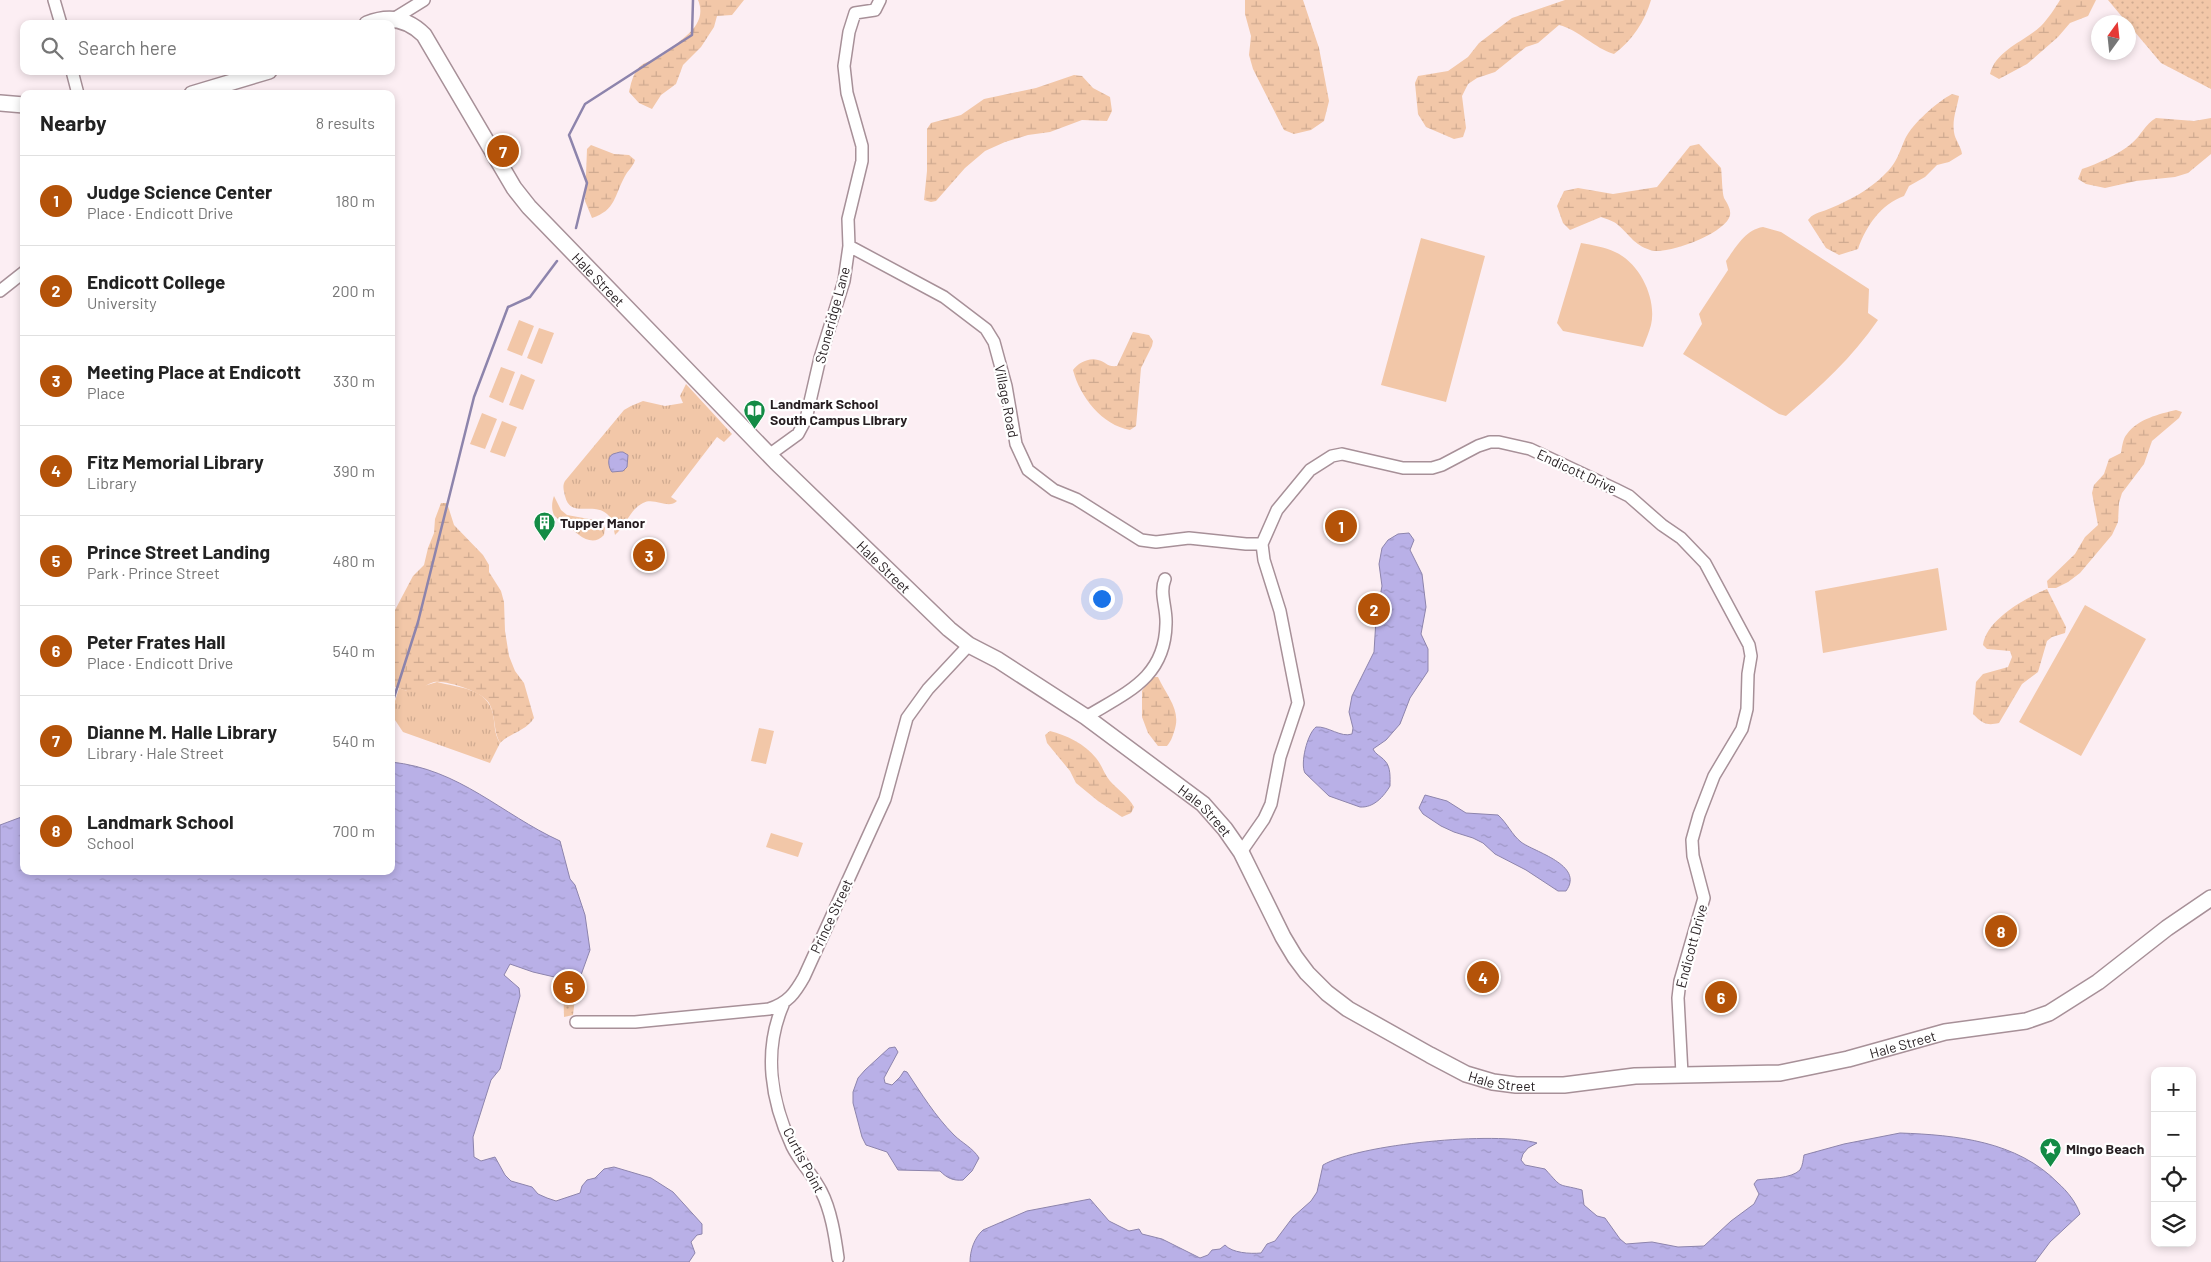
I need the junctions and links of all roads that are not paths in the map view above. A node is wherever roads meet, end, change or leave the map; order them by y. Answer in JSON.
{"nodes":[{"id":1,"x":54,"y":0,"type":"edge"},
{"id":2,"x":424,"y":0,"type":"edge"},
{"id":3,"x":880,"y":0,"type":"edge"},
{"id":4,"x":395,"y":18,"type":"junction"},
{"id":5,"x":61,"y":20,"type":"edge"},
{"id":6,"x":386,"y":20,"type":"edge"},
{"id":7,"x":73,"y":75,"type":"edge"},
{"id":8,"x":256,"y":75,"type":"edge"},
{"id":9,"x":77,"y":90,"type":"edge"},
{"id":10,"x":205,"y":90,"type":"edge"},
{"id":11,"x":0,"y":103,"type":"edge"},
{"id":12,"x":20,"y":105,"type":"edge"},
{"id":13,"x":849,"y":246,"type":"junction"},
{"id":14,"x":20,"y":275,"type":"edge"},
{"id":15,"x":0,"y":291,"type":"edge"},
{"id":16,"x":769,"y":455,"type":"junction"},
{"id":17,"x":1262,"y":544,"type":"junction"},
{"id":18,"x":1165,"y":579,"type":"dead end"},
{"id":19,"x":969,"y":645,"type":"junction"},
{"id":20,"x":1086,"y":717,"type":"junction"},
{"id":21,"x":1241,"y":852,"type":"junction"},
{"id":22,"x":2211,"y":898,"type":"edge"},
{"id":23,"x":783,"y":1005,"type":"junction"},
{"id":24,"x":576,"y":1022,"type":"dead end"},
{"id":25,"x":1682,"y":1074,"type":"junction"},
{"id":26,"x":838,"y":1258,"type":"dead end"}],
"edges":[{"from":1,"to":5,"type":"street"},
{"from":2,"to":4,"type":"street"},
{"from":3,"to":13,"type":"street","name":"Stoneridge Lane"},
{"from":4,"to":6,"type":"main road"},
{"from":4,"to":16,"type":"main road","name":"Hale Street"},
{"from":7,"to":9,"type":"street"},
{"from":8,"to":10,"type":"main road"},
{"from":11,"to":12,"type":"main road"},
{"from":13,"to":16,"type":"street","name":"Stoneridge Lane"},
{"from":13,"to":17,"type":"street","name":"Village Road"},
{"from":14,"to":15,"type":"street"},
{"from":16,"to":19,"type":"main road","name":"Hale Street"},
{"from":17,"to":21,"type":"street"},
{"from":17,"to":25,"type":"street","name":"Endicott Drive"},
{"from":18,"to":20,"type":"street"},
{"from":19,"to":20,"type":"main road","name":"Hale Street"},
{"from":19,"to":23,"type":"street","name":"Prince Street"},
{"from":20,"to":21,"type":"main road","name":"Hale Street"},
{"from":21,"to":25,"type":"main road","name":"Hale Street"},
{"from":22,"to":25,"type":"main road","name":"Hale Street"},
{"from":23,"to":24,"type":"street"},
{"from":23,"to":26,"type":"street","name":"Curtis Point"}]}
